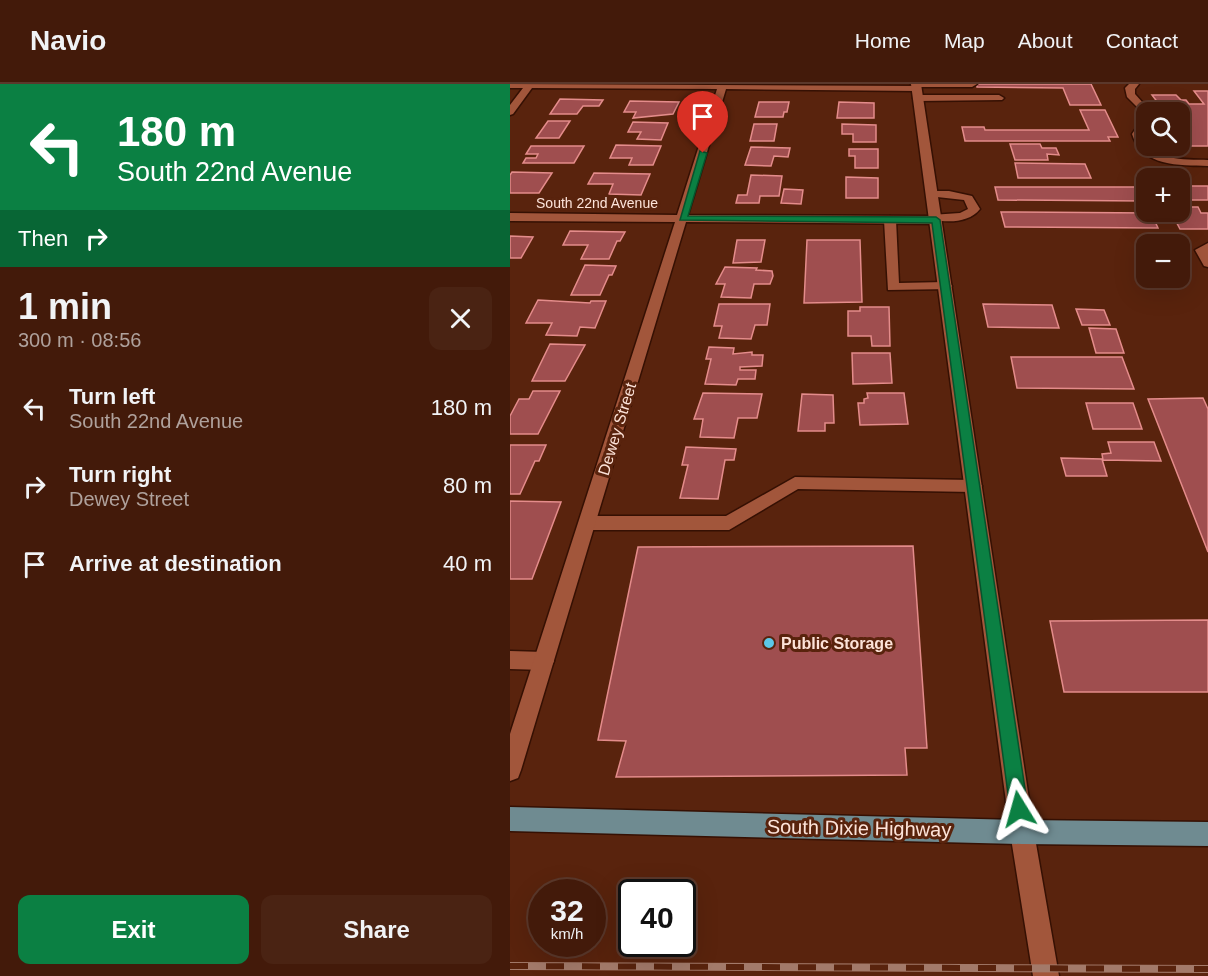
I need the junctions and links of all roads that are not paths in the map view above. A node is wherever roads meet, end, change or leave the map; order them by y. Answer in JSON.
{"nodes":[{"id":1,"x":972,"y":84,"type":"edge"},
{"id":2,"x":1134,"y":84,"type":"edge"},
{"id":3,"x":510,"y":85,"type":"edge"},
{"id":4,"x":665,"y":85,"type":"edge"},
{"id":5,"x":529,"y":86,"type":"edge"},
{"id":6,"x":722,"y":88,"type":"junction"},
{"id":7,"x":916,"y":89,"type":"edge"},
{"id":8,"x":999,"y":98,"type":"dead end"},
{"id":9,"x":1137,"y":102,"type":"edge"},
{"id":10,"x":510,"y":112,"type":"edge"},
{"id":11,"x":1156,"y":156,"type":"edge"},
{"id":12,"x":1208,"y":163,"type":"edge"},
{"id":13,"x":932,"y":194,"type":"junction"},
{"id":14,"x":510,"y":217,"type":"edge"},
{"id":15,"x":683,"y":218,"type":"junction"},
{"id":16,"x":936,"y":219,"type":"junction"},
{"id":17,"x":890,"y":220,"type":"junction"},
{"id":18,"x":1208,"y":247,"type":"edge"},
{"id":19,"x":1208,"y":263,"type":"edge"},
{"id":20,"x":945,"y":286,"type":"junction"},
{"id":21,"x":973,"y":486,"type":"junction"},
{"id":22,"x":589,"y":523,"type":"junction"},
{"id":23,"x":510,"y":660,"type":"edge"},
{"id":24,"x":544,"y":661,"type":"junction"},
{"id":25,"x":510,"y":770,"type":"edge"},
{"id":26,"x":510,"y":819,"type":"edge"},
{"id":27,"x":1022,"y":832,"type":"junction"},
{"id":28,"x":1208,"y":834,"type":"edge"},
{"id":29,"x":1046,"y":976,"type":"edge"}],
"edges":[{"from":1,"to":7,"type":"street"},
{"from":2,"to":9,"type":"street"},
{"from":3,"to":5,"type":"street"},
{"from":4,"to":5,"type":"street"},
{"from":4,"to":6,"type":"street"},
{"from":5,"to":10,"type":"street"},
{"from":6,"to":7,"type":"street"},
{"from":6,"to":15,"type":"street","name":"Dewey Street"},
{"from":7,"to":8,"type":"street"},
{"from":7,"to":13,"type":"street"},
{"from":11,"to":12,"type":"street"},
{"from":13,"to":16,"type":"street"},
{"from":13,"to":16,"type":"street","name":"South 22nd Avenue"},
{"from":14,"to":15,"type":"street","name":"South 22nd Avenue"},
{"from":15,"to":17,"type":"street","name":"South 22nd Avenue"},
{"from":15,"to":22,"type":"street","name":"Dewey Street"},
{"from":16,"to":17,"type":"street","name":"South 22nd Avenue"},
{"from":16,"to":20,"type":"street"},
{"from":17,"to":20,"type":"street"},
{"from":18,"to":19,"type":"street"},
{"from":20,"to":21,"type":"street"},
{"from":21,"to":22,"type":"street"},
{"from":21,"to":27,"type":"street"},
{"from":22,"to":24,"type":"street","name":"Dewey Street"},
{"from":23,"to":24,"type":"street"},
{"from":24,"to":25,"type":"street","name":"Dewey Street"},
{"from":26,"to":27,"type":"main road","name":"South Dixie Highway"},
{"from":27,"to":28,"type":"main road","name":"South Dixie Highway"},
{"from":27,"to":29,"type":"street"}]}
